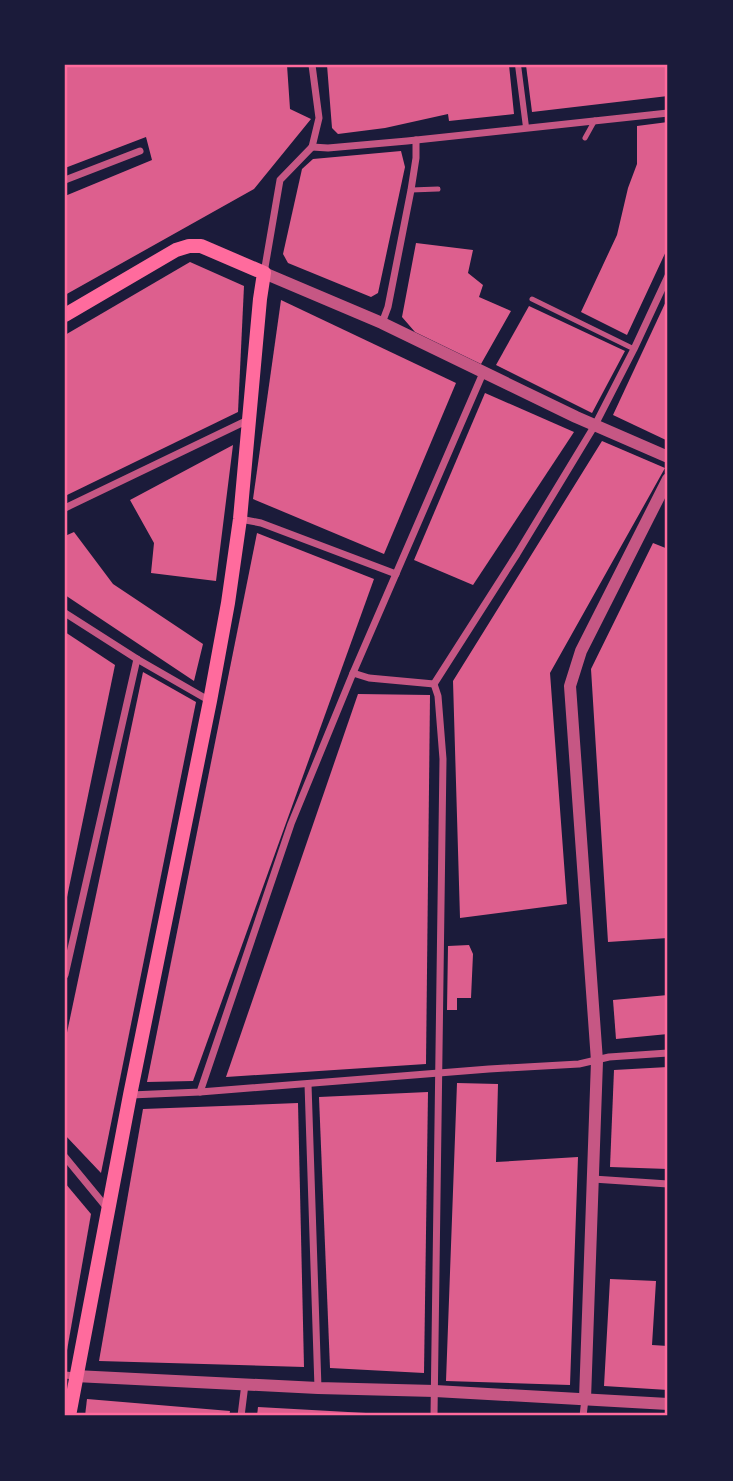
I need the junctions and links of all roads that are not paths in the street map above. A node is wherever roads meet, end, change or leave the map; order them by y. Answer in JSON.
{"nodes":[{"id":1,"x":312,"y":65,"type":"edge"},
{"id":2,"x":518,"y":65,"type":"edge"},
{"id":3,"x":668,"y":113,"type":"edge"},
{"id":4,"x":595,"y":120,"type":"junction"},
{"id":5,"x":526,"y":127,"type":"junction"},
{"id":6,"x":585,"y":138,"type":"dead end"},
{"id":7,"x":416,"y":140,"type":"junction"},
{"id":8,"x":312,"y":147,"type":"junction"},
{"id":9,"x":140,"y":151,"type":"dead end"},
{"id":10,"x":65,"y":180,"type":"edge"},
{"id":11,"x":438,"y":189,"type":"dead end"},
{"id":12,"x":411,"y":190,"type":"junction"},
{"id":13,"x":264,"y":273,"type":"junction"},
{"id":14,"x":668,"y":276,"type":"edge"},
{"id":15,"x":532,"y":299,"type":"dead end"},
{"id":16,"x":65,"y":315,"type":"edge"},
{"id":17,"x":382,"y":323,"type":"junction"},
{"id":18,"x":634,"y":349,"type":"junction"},
{"id":19,"x":483,"y":373,"type":"junction"},
{"id":20,"x":249,"y":420,"type":"junction"},
{"id":21,"x":595,"y":425,"type":"junction"},
{"id":22,"x":668,"y":457,"type":"edge"},
{"id":23,"x":668,"y":479,"type":"edge"},
{"id":24,"x":65,"y":508,"type":"edge"},
{"id":25,"x":240,"y":519,"type":"junction"},
{"id":26,"x":397,"y":574,"type":"junction"},
{"id":27,"x":65,"y":613,"type":"edge"},
{"id":28,"x":137,"y":659,"type":"junction"},
{"id":29,"x":354,"y":673,"type":"junction"},
{"id":30,"x":434,"y":684,"type":"junction"},
{"id":31,"x":210,"y":701,"type":"junction"},
{"id":32,"x":65,"y":975,"type":"edge"},
{"id":33,"x":668,"y":1053,"type":"edge"},
{"id":34,"x":597,"y":1061,"type":"junction"},
{"id":35,"x":439,"y":1073,"type":"junction"},
{"id":36,"x":308,"y":1084,"type":"junction"},
{"id":37,"x":200,"y":1092,"type":"junction"},
{"id":38,"x":130,"y":1095,"type":"junction"},
{"id":39,"x":65,"y":1157,"type":"edge"},
{"id":40,"x":593,"y":1179,"type":"junction"},
{"id":41,"x":668,"y":1184,"type":"edge"},
{"id":42,"x":108,"y":1209,"type":"junction"},
{"id":43,"x":70,"y":1376,"type":"edge"},
{"id":44,"x":245,"y":1384,"type":"junction"},
{"id":45,"x":318,"y":1388,"type":"junction"},
{"id":46,"x":435,"y":1391,"type":"junction"},
{"id":47,"x":584,"y":1399,"type":"junction"},
{"id":48,"x":668,"y":1404,"type":"edge"},
{"id":49,"x":69,"y":1416,"type":"edge"},
{"id":50,"x":241,"y":1416,"type":"edge"},
{"id":51,"x":434,"y":1416,"type":"edge"},
{"id":52,"x":583,"y":1416,"type":"edge"}],
"edges":[{"from":1,"to":8,"type":"street"},
{"from":2,"to":5,"type":"street"},
{"from":3,"to":4,"type":"street"},
{"from":4,"to":5,"type":"street"},
{"from":4,"to":6,"type":"lane"},
{"from":5,"to":7,"type":"street"},
{"from":7,"to":8,"type":"street"},
{"from":7,"to":12,"type":"street"},
{"from":8,"to":13,"type":"street"},
{"from":9,"to":10,"type":"street"},
{"from":11,"to":12,"type":"lane"},
{"from":12,"to":17,"type":"street"},
{"from":13,"to":16,"type":"main road"},
{"from":13,"to":17,"type":"street"},
{"from":13,"to":20,"type":"main road"},
{"from":14,"to":18,"type":"street"},
{"from":15,"to":18,"type":"lane"},
{"from":17,"to":19,"type":"street"},
{"from":18,"to":21,"type":"street"},
{"from":19,"to":21,"type":"street"},
{"from":19,"to":26,"type":"street"},
{"from":20,"to":24,"type":"street"},
{"from":20,"to":25,"type":"main road"},
{"from":21,"to":22,"type":"street"},
{"from":21,"to":30,"type":"street"},
{"from":23,"to":34,"type":"street"},
{"from":25,"to":26,"type":"street"},
{"from":25,"to":31,"type":"main road"},
{"from":26,"to":29,"type":"street"},
{"from":27,"to":28,"type":"street"},
{"from":28,"to":31,"type":"street"},
{"from":28,"to":32,"type":"street"},
{"from":29,"to":30,"type":"street"},
{"from":29,"to":37,"type":"street"},
{"from":30,"to":35,"type":"street"},
{"from":31,"to":38,"type":"main road"},
{"from":33,"to":34,"type":"street"},
{"from":34,"to":35,"type":"street"},
{"from":34,"to":40,"type":"street"},
{"from":35,"to":36,"type":"street"},
{"from":35,"to":46,"type":"street"},
{"from":36,"to":37,"type":"street"},
{"from":36,"to":45,"type":"street"},
{"from":37,"to":38,"type":"street"},
{"from":38,"to":42,"type":"main road"},
{"from":39,"to":42,"type":"street"},
{"from":40,"to":41,"type":"street"},
{"from":40,"to":47,"type":"street"},
{"from":42,"to":43,"type":"main road"},
{"from":43,"to":44,"type":"street"},
{"from":43,"to":49,"type":"main road"},
{"from":44,"to":45,"type":"street"},
{"from":44,"to":50,"type":"street"},
{"from":45,"to":46,"type":"street"},
{"from":46,"to":47,"type":"street"},
{"from":46,"to":51,"type":"street"},
{"from":47,"to":48,"type":"street"},
{"from":47,"to":52,"type":"street"}]}
